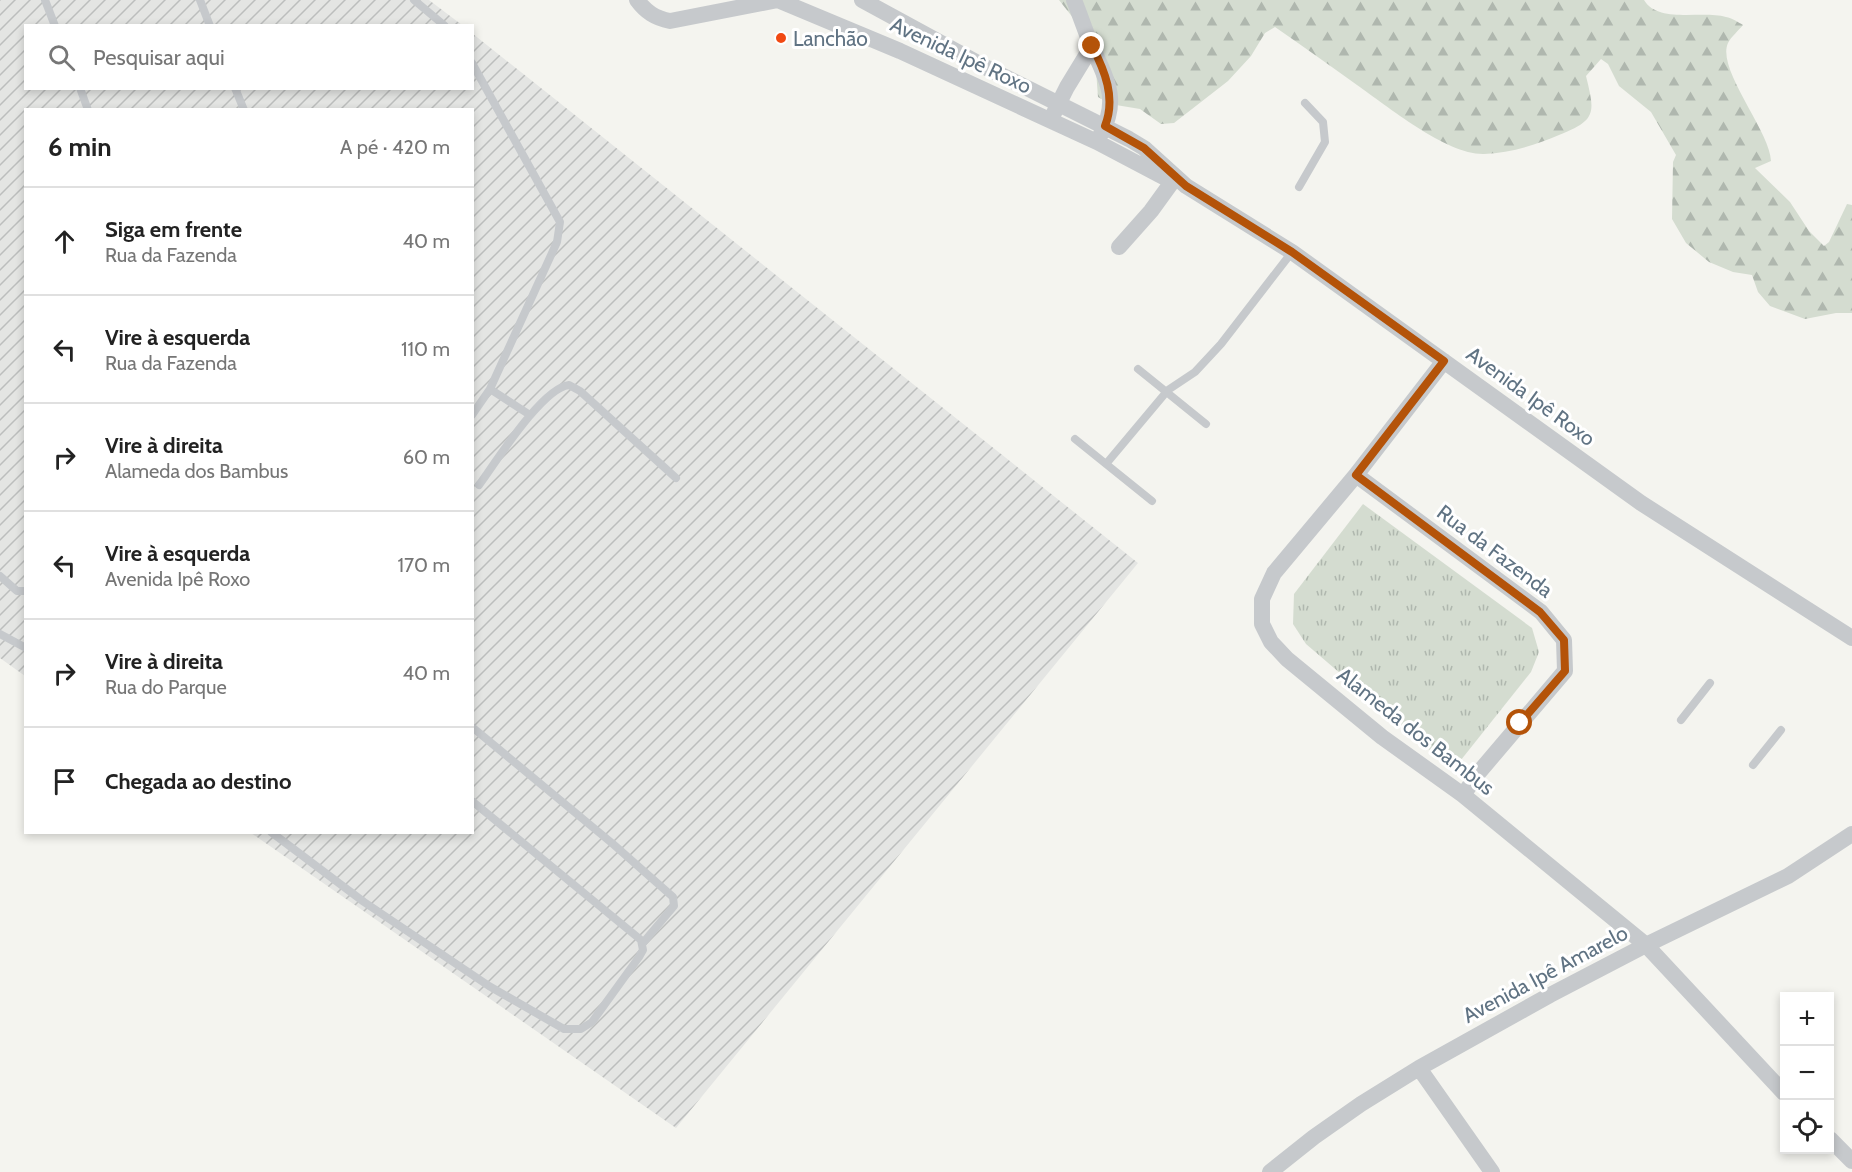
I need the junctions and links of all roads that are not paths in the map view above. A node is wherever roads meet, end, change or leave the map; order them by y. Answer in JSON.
{"nodes":[{"id":1,"x":45,"y":0,"type":"edge"},
{"id":2,"x":200,"y":0,"type":"edge"},
{"id":3,"x":414,"y":0,"type":"edge"},
{"id":4,"x":637,"y":0,"type":"edge"},
{"id":5,"x":778,"y":0,"type":"edge"},
{"id":6,"x":862,"y":0,"type":"edge"},
{"id":7,"x":1074,"y":0,"type":"edge"},
{"id":8,"x":54,"y":24,"type":"edge"},
{"id":9,"x":209,"y":24,"type":"edge"},
{"id":10,"x":443,"y":24,"type":"edge"},
{"id":11,"x":1092,"y":46,"type":"junction"},
{"id":12,"x":474,"y":67,"type":"edge"},
{"id":13,"x":81,"y":90,"type":"edge"},
{"id":14,"x":236,"y":90,"type":"edge"},
{"id":15,"x":1059,"y":103,"type":"junction"},
{"id":16,"x":1305,"y":103,"type":"dead end"},
{"id":17,"x":87,"y":108,"type":"edge"},
{"id":18,"x":243,"y":108,"type":"edge"},
{"id":19,"x":1050,"y":121,"type":"junction"},
{"id":20,"x":1105,"y":126,"type":"junction"},
{"id":21,"x":1097,"y":142,"type":"junction"},
{"id":22,"x":1179,"y":184,"type":"junction"},
{"id":23,"x":1299,"y":187,"type":"dead end"},
{"id":24,"x":1119,"y":247,"type":"dead end"},
{"id":25,"x":1292,"y":252,"type":"junction"},
{"id":26,"x":1444,"y":361,"type":"junction"},
{"id":27,"x":1138,"y":369,"type":"dead end"},
{"id":28,"x":490,"y":388,"type":"junction"},
{"id":29,"x":1166,"y":392,"type":"junction"},
{"id":30,"x":474,"y":412,"type":"edge"},
{"id":31,"x":530,"y":415,"type":"junction"},
{"id":32,"x":1206,"y":424,"type":"dead end"},
{"id":33,"x":1075,"y":439,"type":"dead end"},
{"id":34,"x":1106,"y":465,"type":"junction"},
{"id":35,"x":1356,"y":475,"type":"junction"},
{"id":36,"x":676,"y":478,"type":"dead end"},
{"id":37,"x":479,"y":485,"type":"dead end"},
{"id":38,"x":1152,"y":501,"type":"dead end"},
{"id":39,"x":0,"y":576,"type":"edge"},
{"id":40,"x":24,"y":591,"type":"edge"},
{"id":41,"x":0,"y":634,"type":"edge"},
{"id":42,"x":1852,"y":638,"type":"edge"},
{"id":43,"x":24,"y":647,"type":"edge"},
{"id":44,"x":1710,"y":683,"type":"dead end"},
{"id":45,"x":1681,"y":720,"type":"dead end"},
{"id":46,"x":474,"y":729,"type":"edge"},
{"id":47,"x":1781,"y":730,"type":"dead end"},
{"id":48,"x":1753,"y":765,"type":"dead end"},
{"id":49,"x":1463,"y":795,"type":"junction"},
{"id":50,"x":474,"y":803,"type":"edge"},
{"id":51,"x":274,"y":834,"type":"edge"},
{"id":52,"x":1852,"y":834,"type":"edge"},
{"id":53,"x":642,"y":944,"type":"junction"},
{"id":54,"x":1646,"y":945,"type":"junction"},
{"id":55,"x":1419,"y":1068,"type":"junction"},
{"id":56,"x":1780,"y":1088,"type":"edge"},
{"id":57,"x":1834,"y":1143,"type":"edge"},
{"id":58,"x":1852,"y":1161,"type":"edge"},
{"id":59,"x":1270,"y":1172,"type":"edge"},
{"id":60,"x":1492,"y":1172,"type":"edge"}],
"edges":[{"from":1,"to":8,"type":"lane"},
{"from":2,"to":9,"type":"lane"},
{"from":3,"to":10,"type":"lane"},
{"from":4,"to":5,"type":"street","name":"Avenida Ipê Roxo"},
{"from":5,"to":19,"type":"street","name":"Avenida Ipê Roxo"},
{"from":6,"to":15,"type":"street","name":"Avenida Ipê Roxo"},
{"from":7,"to":11,"type":"street"},
{"from":11,"to":15,"type":"street"},
{"from":11,"to":20,"type":"street"},
{"from":12,"to":28,"type":"lane"},
{"from":13,"to":17,"type":"lane"},
{"from":14,"to":18,"type":"lane"},
{"from":15,"to":19,"type":"street"},
{"from":15,"to":20,"type":"street","name":"Avenida Ipê Roxo"},
{"from":16,"to":23,"type":"lane"},
{"from":19,"to":21,"type":"street","name":"Avenida Ipê Roxo"},
{"from":20,"to":21,"type":"street"},
{"from":20,"to":22,"type":"street","name":"Avenida Ipê Roxo"},
{"from":21,"to":22,"type":"street","name":"Avenida Ipê Roxo"},
{"from":22,"to":24,"type":"street"},
{"from":22,"to":25,"type":"street","name":"Avenida Ipê Roxo"},
{"from":25,"to":26,"type":"street","name":"Avenida Ipê Roxo"},
{"from":25,"to":29,"type":"lane"},
{"from":26,"to":35,"type":"street","name":"Alameda dos Bambus"},
{"from":26,"to":42,"type":"street","name":"Avenida Ipê Roxo"},
{"from":27,"to":29,"type":"lane"},
{"from":28,"to":30,"type":"lane"},
{"from":28,"to":31,"type":"lane"},
{"from":29,"to":32,"type":"lane"},
{"from":29,"to":34,"type":"lane"},
{"from":31,"to":36,"type":"lane"},
{"from":31,"to":37,"type":"lane"},
{"from":33,"to":34,"type":"lane"},
{"from":34,"to":38,"type":"lane"},
{"from":35,"to":49,"type":"street","name":"Alameda dos Bambus"},
{"from":35,"to":49,"type":"street","name":"Rua da Fazenda"},
{"from":39,"to":40,"type":"lane"},
{"from":41,"to":43,"type":"lane"},
{"from":44,"to":45,"type":"lane"},
{"from":46,"to":53,"type":"lane"},
{"from":47,"to":48,"type":"lane"},
{"from":49,"to":54,"type":"street","name":"Alameda dos Bambus"},
{"from":50,"to":53,"type":"lane"},
{"from":51,"to":53,"type":"lane"},
{"from":52,"to":54,"type":"street","name":"Avenida Ipê Amarelo"},
{"from":54,"to":55,"type":"street","name":"Avenida Ipê Amarelo"},
{"from":54,"to":56,"type":"street","name":"Alameda dos Bambus"},
{"from":55,"to":59,"type":"street","name":"Avenida Ipê Amarelo"},
{"from":55,"to":60,"type":"street"},
{"from":57,"to":58,"type":"street"}]}
